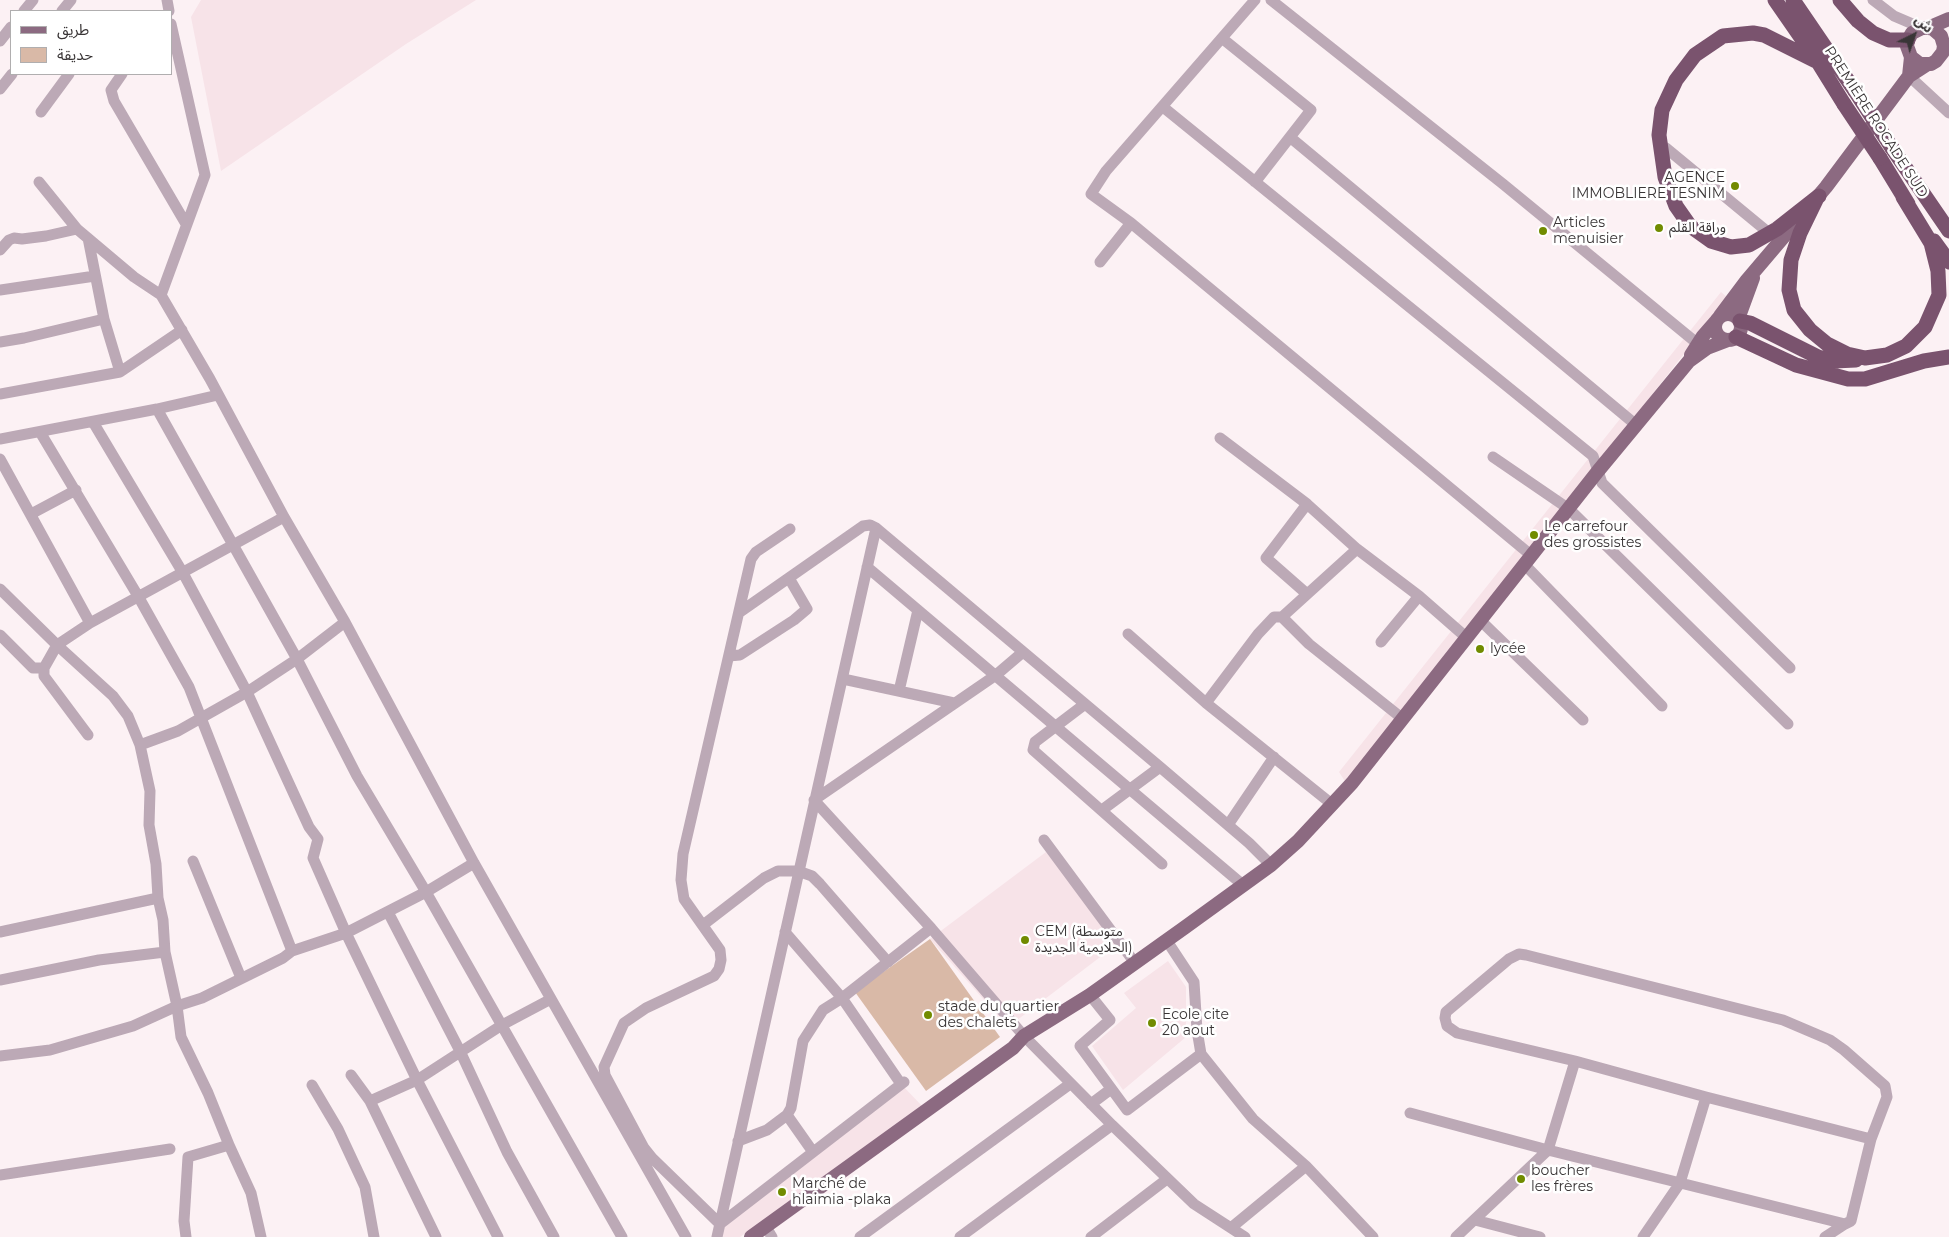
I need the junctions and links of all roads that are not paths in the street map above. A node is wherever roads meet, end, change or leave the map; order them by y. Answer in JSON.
{"nodes":[{"id":1,"x":33,"y":0,"type":"edge"},
{"id":2,"x":71,"y":0,"type":"edge"},
{"id":3,"x":1255,"y":0,"type":"edge"},
{"id":4,"x":1270,"y":0,"type":"edge"},
{"id":5,"x":1775,"y":0,"type":"edge"},
{"id":6,"x":1793,"y":0,"type":"edge"},
{"id":7,"x":1840,"y":0,"type":"edge"},
{"id":8,"x":1873,"y":0,"type":"edge"},
{"id":9,"x":25,"y":10,"type":"edge"},
{"id":10,"x":63,"y":10,"type":"edge"},
{"id":11,"x":1894,"y":16,"type":"junction"},
{"id":12,"x":1949,"y":19,"type":"edge"},
{"id":13,"x":10,"y":28,"type":"edge"},
{"id":14,"x":172,"y":28,"type":"edge"},
{"id":15,"x":1925,"y":28,"type":"junction"},
{"id":16,"x":1908,"y":38,"type":"junction"},
{"id":17,"x":1222,"y":39,"type":"junction"},
{"id":18,"x":0,"y":41,"type":"edge"},
{"id":19,"x":1946,"y":42,"type":"edge"},
{"id":20,"x":1911,"y":57,"type":"junction"},
{"id":21,"x":1818,"y":62,"type":"junction"},
{"id":22,"x":1926,"y":64,"type":"junction"},
{"id":23,"x":11,"y":75,"type":"edge"},
{"id":24,"x":68,"y":75,"type":"edge"},
{"id":25,"x":121,"y":75,"type":"edge"},
{"id":26,"x":1909,"y":76,"type":"junction"},
{"id":27,"x":0,"y":89,"type":"edge"},
{"id":28,"x":1163,"y":107,"type":"junction"},
{"id":29,"x":41,"y":112,"type":"dead end"},
{"id":30,"x":1949,"y":114,"type":"edge"},
{"id":31,"x":1290,"y":138,"type":"junction"},
{"id":32,"x":1666,"y":148,"type":"dead end"},
{"id":33,"x":39,"y":182,"type":"dead end"},
{"id":34,"x":1255,"y":182,"type":"junction"},
{"id":35,"x":1819,"y":196,"type":"junction"},
{"id":36,"x":1904,"y":197,"type":"junction"},
{"id":37,"x":1131,"y":223,"type":"junction"},
{"id":38,"x":186,"y":224,"type":"junction"},
{"id":39,"x":77,"y":229,"type":"junction"},
{"id":40,"x":1949,"y":231,"type":"edge"},
{"id":41,"x":1769,"y":233,"type":"junction"},
{"id":42,"x":88,"y":238,"type":"junction"},
{"id":43,"x":0,"y":250,"type":"edge"},
{"id":44,"x":1100,"y":262,"type":"dead end"},
{"id":45,"x":1949,"y":262,"type":"edge"},
{"id":46,"x":1757,"y":268,"type":"junction"},
{"id":47,"x":95,"y":276,"type":"junction"},
{"id":48,"x":0,"y":290,"type":"edge"},
{"id":49,"x":161,"y":295,"type":"junction"},
{"id":50,"x":1718,"y":318,"type":"junction"},
{"id":51,"x":104,"y":319,"type":"junction"},
{"id":52,"x":1739,"y":320,"type":"junction"},
{"id":53,"x":182,"y":330,"type":"junction"},
{"id":54,"x":1732,"y":338,"type":"junction"},
{"id":55,"x":0,"y":342,"type":"edge"},
{"id":56,"x":1698,"y":344,"type":"junction"},
{"id":57,"x":1949,"y":357,"type":"edge"},
{"id":58,"x":1865,"y":358,"type":"junction"},
{"id":59,"x":1689,"y":361,"type":"junction"},
{"id":60,"x":120,"y":372,"type":"junction"},
{"id":61,"x":0,"y":394,"type":"edge"},
{"id":62,"x":218,"y":396,"type":"junction"},
{"id":63,"x":157,"y":409,"type":"junction"},
{"id":64,"x":94,"y":422,"type":"junction"},
{"id":65,"x":1635,"y":424,"type":"junction"},
{"id":66,"x":40,"y":432,"type":"junction"},
{"id":67,"x":1220,"y":438,"type":"dead end"},
{"id":68,"x":0,"y":439,"type":"edge"},
{"id":69,"x":1494,"y":457,"type":"dead end"},
{"id":70,"x":0,"y":459,"type":"edge"},
{"id":71,"x":1598,"y":471,"type":"junction"},
{"id":72,"x":76,"y":490,"type":"junction"},
{"id":73,"x":1307,"y":504,"type":"junction"},
{"id":74,"x":1569,"y":509,"type":"junction"},
{"id":75,"x":31,"y":514,"type":"junction"},
{"id":76,"x":284,"y":517,"type":"junction"},
{"id":77,"x":790,"y":528,"type":"dead end"},
{"id":78,"x":876,"y":528,"type":"junction"},
{"id":79,"x":233,"y":545,"type":"junction"},
{"id":80,"x":1357,"y":549,"type":"junction"},
{"id":81,"x":1529,"y":560,"type":"junction"},
{"id":82,"x":867,"y":567,"type":"junction"},
{"id":83,"x":182,"y":574,"type":"junction"},
{"id":84,"x":789,"y":578,"type":"junction"},
{"id":85,"x":0,"y":589,"type":"edge"},
{"id":86,"x":1307,"y":594,"type":"junction"},
{"id":87,"x":138,"y":596,"type":"junction"},
{"id":88,"x":1419,"y":596,"type":"junction"},
{"id":89,"x":918,"y":610,"type":"junction"},
{"id":90,"x":740,"y":612,"type":"junction"},
{"id":91,"x":1282,"y":617,"type":"junction"},
{"id":92,"x":1481,"y":621,"type":"junction"},
{"id":93,"x":345,"y":622,"type":"junction"},
{"id":94,"x":90,"y":623,"type":"junction"},
{"id":95,"x":1128,"y":634,"type":"dead end"},
{"id":96,"x":0,"y":635,"type":"edge"},
{"id":97,"x":1467,"y":638,"type":"junction"},
{"id":98,"x":1381,"y":642,"type":"dead end"},
{"id":99,"x":57,"y":645,"type":"junction"},
{"id":100,"x":1023,"y":652,"type":"junction"},
{"id":101,"x":729,"y":656,"type":"junction"},
{"id":102,"x":296,"y":659,"type":"junction"},
{"id":103,"x":44,"y":668,"type":"junction"},
{"id":104,"x":1790,"y":668,"type":"dead end"},
{"id":105,"x":996,"y":675,"type":"junction"},
{"id":106,"x":843,"y":679,"type":"junction"},
{"id":107,"x":898,"y":691,"type":"junction"},
{"id":108,"x":247,"y":692,"type":"junction"},
{"id":109,"x":954,"y":703,"type":"junction"},
{"id":110,"x":1206,"y":703,"type":"junction"},
{"id":111,"x":1085,"y":704,"type":"junction"},
{"id":112,"x":1662,"y":706,"type":"dead end"},
{"id":113,"x":201,"y":717,"type":"junction"},
{"id":114,"x":1403,"y":719,"type":"junction"},
{"id":115,"x":1583,"y":720,"type":"dead end"},
{"id":116,"x":1788,"y":724,"type":"dead end"},
{"id":117,"x":1056,"y":728,"type":"junction"},
{"id":118,"x":88,"y":736,"type":"dead end"},
{"id":119,"x":140,"y":745,"type":"junction"},
{"id":120,"x":1274,"y":758,"type":"junction"},
{"id":121,"x":1160,"y":767,"type":"junction"},
{"id":122,"x":1130,"y":790,"type":"junction"},
{"id":123,"x":814,"y":800,"type":"junction"},
{"id":124,"x":1332,"y":805,"type":"junction"},
{"id":125,"x":1102,"y":810,"type":"junction"},
{"id":126,"x":1228,"y":825,"type":"junction"},
{"id":127,"x":1044,"y":840,"type":"dead end"},
{"id":128,"x":193,"y":861,"type":"dead end"},
{"id":129,"x":474,"y":863,"type":"junction"},
{"id":130,"x":1162,"y":864,"type":"dead end"},
{"id":131,"x":1271,"y":864,"type":"junction"},
{"id":132,"x":798,"y":871,"type":"junction"},
{"id":133,"x":1243,"y":885,"type":"junction"},
{"id":134,"x":426,"y":892,"type":"junction"},
{"id":135,"x":158,"y":898,"type":"junction"},
{"id":136,"x":388,"y":912,"type":"junction"},
{"id":137,"x":703,"y":925,"type":"junction"},
{"id":138,"x":931,"y":928,"type":"junction"},
{"id":139,"x":0,"y":932,"type":"edge"},
{"id":140,"x":785,"y":932,"type":"junction"},
{"id":141,"x":346,"y":933,"type":"junction"},
{"id":142,"x":1167,"y":941,"type":"junction"},
{"id":143,"x":292,"y":951,"type":"junction"},
{"id":144,"x":165,"y":952,"type":"junction"},
{"id":145,"x":888,"y":962,"type":"junction"},
{"id":146,"x":1136,"y":963,"type":"junction"},
{"id":147,"x":241,"y":978,"type":"junction"},
{"id":148,"x":0,"y":980,"type":"edge"},
{"id":149,"x":1090,"y":995,"type":"junction"},
{"id":150,"x":551,"y":998,"type":"junction"},
{"id":151,"x":842,"y":998,"type":"junction"},
{"id":152,"x":177,"y":1006,"type":"junction"},
{"id":153,"x":502,"y":1025,"type":"junction"},
{"id":154,"x":1024,"y":1036,"type":"junction"},
{"id":155,"x":460,"y":1051,"type":"junction"},
{"id":156,"x":1201,"y":1054,"type":"junction"},
{"id":157,"x":0,"y":1056,"type":"edge"},
{"id":158,"x":1575,"y":1061,"type":"junction"},
{"id":159,"x":351,"y":1075,"type":"dead end"},
{"id":160,"x":417,"y":1080,"type":"junction"},
{"id":161,"x":1070,"y":1084,"type":"junction"},
{"id":162,"x":312,"y":1085,"type":"dead end"},
{"id":163,"x":1111,"y":1089,"type":"junction"},
{"id":164,"x":1706,"y":1098,"type":"junction"},
{"id":165,"x":370,"y":1101,"type":"junction"},
{"id":166,"x":1092,"y":1104,"type":"junction"},
{"id":167,"x":1410,"y":1112,"type":"dead end"},
{"id":168,"x":787,"y":1115,"type":"junction"},
{"id":169,"x":1112,"y":1125,"type":"junction"},
{"id":170,"x":1871,"y":1139,"type":"junction"},
{"id":171,"x":738,"y":1141,"type":"junction"},
{"id":172,"x":229,"y":1145,"type":"junction"},
{"id":173,"x":170,"y":1149,"type":"dead end"},
{"id":174,"x":1548,"y":1150,"type":"junction"},
{"id":175,"x":813,"y":1152,"type":"junction"},
{"id":176,"x":1306,"y":1166,"type":"junction"},
{"id":177,"x":0,"y":1175,"type":"edge"},
{"id":178,"x":1167,"y":1179,"type":"junction"},
{"id":179,"x":1680,"y":1183,"type":"junction"},
{"id":180,"x":1475,"y":1220,"type":"junction"},
{"id":181,"x":720,"y":1224,"type":"junction"},
{"id":182,"x":1845,"y":1224,"type":"junction"},
{"id":183,"x":1232,"y":1227,"type":"junction"},
{"id":184,"x":769,"y":1232,"type":"edge"},
{"id":185,"x":186,"y":1237,"type":"edge"},
{"id":186,"x":261,"y":1237,"type":"edge"},
{"id":187,"x":374,"y":1237,"type":"edge"},
{"id":188,"x":436,"y":1237,"type":"edge"},
{"id":189,"x":498,"y":1237,"type":"edge"},
{"id":190,"x":554,"y":1237,"type":"edge"},
{"id":191,"x":622,"y":1237,"type":"edge"},
{"id":192,"x":686,"y":1237,"type":"edge"},
{"id":193,"x":717,"y":1237,"type":"edge"},
{"id":194,"x":751,"y":1237,"type":"edge"},
{"id":195,"x":860,"y":1237,"type":"edge"},
{"id":196,"x":960,"y":1237,"type":"edge"},
{"id":197,"x":1091,"y":1237,"type":"edge"},
{"id":198,"x":1245,"y":1237,"type":"edge"},
{"id":199,"x":1373,"y":1237,"type":"edge"},
{"id":200,"x":1456,"y":1237,"type":"edge"},
{"id":201,"x":1540,"y":1237,"type":"edge"},
{"id":202,"x":1643,"y":1237,"type":"edge"},
{"id":203,"x":1825,"y":1237,"type":"edge"}],
"edges":[{"from":1,"to":9,"type":"street"},
{"from":2,"to":10,"type":"street"},
{"from":3,"to":17,"type":"street"},
{"from":4,"to":56,"type":"street"},
{"from":5,"to":21,"type":"highway","name":"PREMIÈRE ROCADE SUD"},
{"from":6,"to":40,"type":"highway","name":"PREMIÈRE ROCADE SUD","bridge":true},
{"from":7,"to":16,"type":"highway"},
{"from":8,"to":11,"type":"street"},
{"from":11,"to":15,"type":"street"},
{"from":11,"to":16,"type":"street"},
{"from":12,"to":15,"type":"main road"},
{"from":13,"to":18,"type":"street"},
{"from":14,"to":38,"type":"street"},
{"from":15,"to":16,"type":"main road"},
{"from":15,"to":19,"type":"main road"},
{"from":16,"to":20,"type":"main road"},
{"from":17,"to":28,"type":"street"},
{"from":17,"to":31,"type":"street"},
{"from":19,"to":22,"type":"main road"},
{"from":20,"to":22,"type":"main road"},
{"from":20,"to":26,"type":"main road"},
{"from":21,"to":36,"type":"highway","name":"PREMIÈRE ROCADE SUD","bridge":true},
{"from":21,"to":41,"type":"highway"},
{"from":22,"to":26,"type":"main road"},
{"from":23,"to":27,"type":"street"},
{"from":24,"to":29,"type":"street"},
{"from":25,"to":38,"type":"street"},
{"from":26,"to":30,"type":"street"},
{"from":26,"to":35,"type":"main road"},
{"from":28,"to":34,"type":"street"},
{"from":28,"to":37,"type":"street"},
{"from":31,"to":34,"type":"street"},
{"from":31,"to":65,"type":"street"},
{"from":32,"to":41,"type":"street"},
{"from":33,"to":39,"type":"street"},
{"from":34,"to":71,"type":"street"},
{"from":35,"to":41,"type":"highway"},
{"from":35,"to":46,"type":"main road"},
{"from":35,"to":58,"type":"highway"},
{"from":36,"to":45,"type":"highway","name":"PREMIÈRE ROCADE SUD"},
{"from":36,"to":58,"type":"highway"},
{"from":37,"to":44,"type":"street"},
{"from":37,"to":81,"type":"street"},
{"from":38,"to":49,"type":"street"},
{"from":39,"to":42,"type":"street"},
{"from":39,"to":43,"type":"street"},
{"from":42,"to":47,"type":"street"},
{"from":42,"to":49,"type":"street"},
{"from":46,"to":50,"type":"main road"},
{"from":46,"to":52,"type":"main road"},
{"from":47,"to":48,"type":"street"},
{"from":47,"to":51,"type":"street"},
{"from":49,"to":53,"type":"street"},
{"from":50,"to":52,"type":"main road"},
{"from":50,"to":54,"type":"main road"},
{"from":50,"to":56,"type":"main road"},
{"from":51,"to":55,"type":"street"},
{"from":51,"to":60,"type":"street"},
{"from":52,"to":54,"type":"main road"},
{"from":52,"to":58,"type":"highway"},
{"from":53,"to":60,"type":"street"},
{"from":53,"to":62,"type":"street"},
{"from":54,"to":57,"type":"highway"},
{"from":54,"to":59,"type":"main road"},
{"from":56,"to":59,"type":"main road"},
{"from":59,"to":65,"type":"main road"},
{"from":60,"to":61,"type":"street"},
{"from":62,"to":63,"type":"street"},
{"from":62,"to":76,"type":"street"},
{"from":63,"to":64,"type":"street"},
{"from":63,"to":79,"type":"street"},
{"from":64,"to":66,"type":"street"},
{"from":64,"to":83,"type":"street"},
{"from":65,"to":71,"type":"main road"},
{"from":66,"to":68,"type":"street"},
{"from":66,"to":72,"type":"street"},
{"from":67,"to":73,"type":"street"},
{"from":69,"to":74,"type":"street"},
{"from":70,"to":75,"type":"street"},
{"from":71,"to":74,"type":"main road"},
{"from":71,"to":104,"type":"street"},
{"from":72,"to":75,"type":"street"},
{"from":72,"to":87,"type":"street"},
{"from":73,"to":80,"type":"street"},
{"from":73,"to":86,"type":"street"},
{"from":74,"to":81,"type":"main road"},
{"from":74,"to":116,"type":"street"},
{"from":75,"to":94,"type":"street"},
{"from":76,"to":79,"type":"street"},
{"from":76,"to":93,"type":"street"},
{"from":77,"to":90,"type":"street"},
{"from":78,"to":82,"type":"street"},
{"from":78,"to":84,"type":"street"},
{"from":78,"to":100,"type":"street"},
{"from":79,"to":83,"type":"street"},
{"from":79,"to":102,"type":"street"},
{"from":80,"to":86,"type":"street"},
{"from":80,"to":88,"type":"street"},
{"from":81,"to":92,"type":"main road"},
{"from":81,"to":112,"type":"street"},
{"from":82,"to":89,"type":"street"},
{"from":82,"to":106,"type":"street"},
{"from":83,"to":87,"type":"street"},
{"from":83,"to":108,"type":"street"},
{"from":84,"to":90,"type":"street"},
{"from":84,"to":101,"type":"street"},
{"from":85,"to":99,"type":"street"},
{"from":86,"to":91,"type":"street"},
{"from":87,"to":94,"type":"street"},
{"from":87,"to":113,"type":"street"},
{"from":88,"to":97,"type":"street"},
{"from":88,"to":98,"type":"street"},
{"from":89,"to":105,"type":"street"},
{"from":89,"to":107,"type":"street"},
{"from":90,"to":101,"type":"street"},
{"from":91,"to":110,"type":"street"},
{"from":91,"to":114,"type":"street"},
{"from":92,"to":97,"type":"main road"},
{"from":92,"to":115,"type":"street"},
{"from":93,"to":102,"type":"street"},
{"from":93,"to":129,"type":"street"},
{"from":94,"to":99,"type":"street"},
{"from":95,"to":110,"type":"street"},
{"from":96,"to":103,"type":"street"},
{"from":97,"to":114,"type":"main road"},
{"from":99,"to":103,"type":"street"},
{"from":99,"to":119,"type":"street"},
{"from":100,"to":105,"type":"street"},
{"from":100,"to":111,"type":"street"},
{"from":101,"to":137,"type":"street"},
{"from":102,"to":108,"type":"street"},
{"from":102,"to":134,"type":"street"},
{"from":103,"to":118,"type":"street"},
{"from":105,"to":109,"type":"street"},
{"from":105,"to":117,"type":"street"},
{"from":106,"to":107,"type":"street"},
{"from":106,"to":123,"type":"street"},
{"from":107,"to":109,"type":"street"},
{"from":108,"to":113,"type":"street"},
{"from":108,"to":141,"type":"street"},
{"from":109,"to":123,"type":"street"},
{"from":110,"to":120,"type":"street"},
{"from":111,"to":117,"type":"street"},
{"from":111,"to":121,"type":"street"},
{"from":113,"to":119,"type":"street"},
{"from":113,"to":143,"type":"street"},
{"from":114,"to":124,"type":"main road"},
{"from":117,"to":122,"type":"street"},
{"from":117,"to":125,"type":"street"},
{"from":119,"to":135,"type":"street"},
{"from":120,"to":124,"type":"street"},
{"from":120,"to":126,"type":"street"},
{"from":121,"to":122,"type":"street"},
{"from":121,"to":126,"type":"street"},
{"from":122,"to":125,"type":"street"},
{"from":122,"to":133,"type":"street"},
{"from":123,"to":132,"type":"street"},
{"from":123,"to":138,"type":"street"},
{"from":124,"to":131,"type":"main road"},
{"from":125,"to":130,"type":"street"},
{"from":126,"to":131,"type":"street"},
{"from":127,"to":146,"type":"street"},
{"from":128,"to":147,"type":"street"},
{"from":129,"to":134,"type":"street"},
{"from":129,"to":150,"type":"street"},
{"from":131,"to":133,"type":"main road"},
{"from":132,"to":137,"type":"street"},
{"from":132,"to":140,"type":"street"},
{"from":132,"to":145,"type":"street"},
{"from":133,"to":142,"type":"main road"},
{"from":134,"to":136,"type":"street"},
{"from":134,"to":153,"type":"street"},
{"from":135,"to":139,"type":"street"},
{"from":135,"to":144,"type":"street"},
{"from":136,"to":141,"type":"street"},
{"from":136,"to":155,"type":"street"},
{"from":137,"to":181,"type":"street"},
{"from":138,"to":145,"type":"street"},
{"from":138,"to":154,"type":"street"},
{"from":140,"to":151,"type":"street"},
{"from":140,"to":171,"type":"street"},
{"from":141,"to":143,"type":"street"},
{"from":141,"to":160,"type":"street"},
{"from":142,"to":146,"type":"main road"},
{"from":142,"to":156,"type":"street"},
{"from":143,"to":147,"type":"street"},
{"from":144,"to":148,"type":"street"},
{"from":144,"to":152,"type":"street"},
{"from":145,"to":151,"type":"street"},
{"from":146,"to":149,"type":"main road"},
{"from":147,"to":152,"type":"street"},
{"from":149,"to":154,"type":"main road"},
{"from":149,"to":163,"type":"street"},
{"from":150,"to":153,"type":"street"},
{"from":150,"to":192,"type":"street"},
{"from":151,"to":168,"type":"street"},
{"from":151,"to":175,"type":"street"},
{"from":152,"to":157,"type":"street"},
{"from":152,"to":172,"type":"street"},
{"from":153,"to":155,"type":"street"},
{"from":153,"to":191,"type":"street"},
{"from":154,"to":161,"type":"street"},
{"from":154,"to":184,"type":"main road"},
{"from":155,"to":160,"type":"street"},
{"from":155,"to":190,"type":"street"},
{"from":156,"to":163,"type":"street"},
{"from":156,"to":176,"type":"street"},
{"from":158,"to":164,"type":"street"},
{"from":158,"to":170,"type":"street"},
{"from":158,"to":174,"type":"street"},
{"from":159,"to":165,"type":"street"},
{"from":160,"to":165,"type":"street"},
{"from":160,"to":189,"type":"street"},
{"from":161,"to":166,"type":"street"},
{"from":161,"to":195,"type":"street"},
{"from":162,"to":187,"type":"street"},
{"from":163,"to":166,"type":"street"},
{"from":164,"to":170,"type":"street"},
{"from":164,"to":179,"type":"street"},
{"from":165,"to":188,"type":"street"},
{"from":166,"to":169,"type":"street"},
{"from":167,"to":174,"type":"street"},
{"from":168,"to":171,"type":"street"},
{"from":168,"to":175,"type":"street"},
{"from":169,"to":178,"type":"street"},
{"from":169,"to":196,"type":"street"},
{"from":170,"to":182,"type":"street"},
{"from":171,"to":181,"type":"street"},
{"from":172,"to":185,"type":"street"},
{"from":172,"to":186,"type":"street"},
{"from":173,"to":177,"type":"street"},
{"from":174,"to":179,"type":"street"},
{"from":174,"to":180,"type":"street"},
{"from":175,"to":181,"type":"street"},
{"from":176,"to":183,"type":"street"},
{"from":176,"to":199,"type":"street"},
{"from":178,"to":183,"type":"street"},
{"from":178,"to":197,"type":"street"},
{"from":179,"to":182,"type":"street"},
{"from":179,"to":202,"type":"street"},
{"from":180,"to":200,"type":"street"},
{"from":180,"to":201,"type":"street"},
{"from":181,"to":193,"type":"street"},
{"from":182,"to":203,"type":"street"},
{"from":183,"to":198,"type":"street"},
{"from":184,"to":194,"type":"main road"}]}
